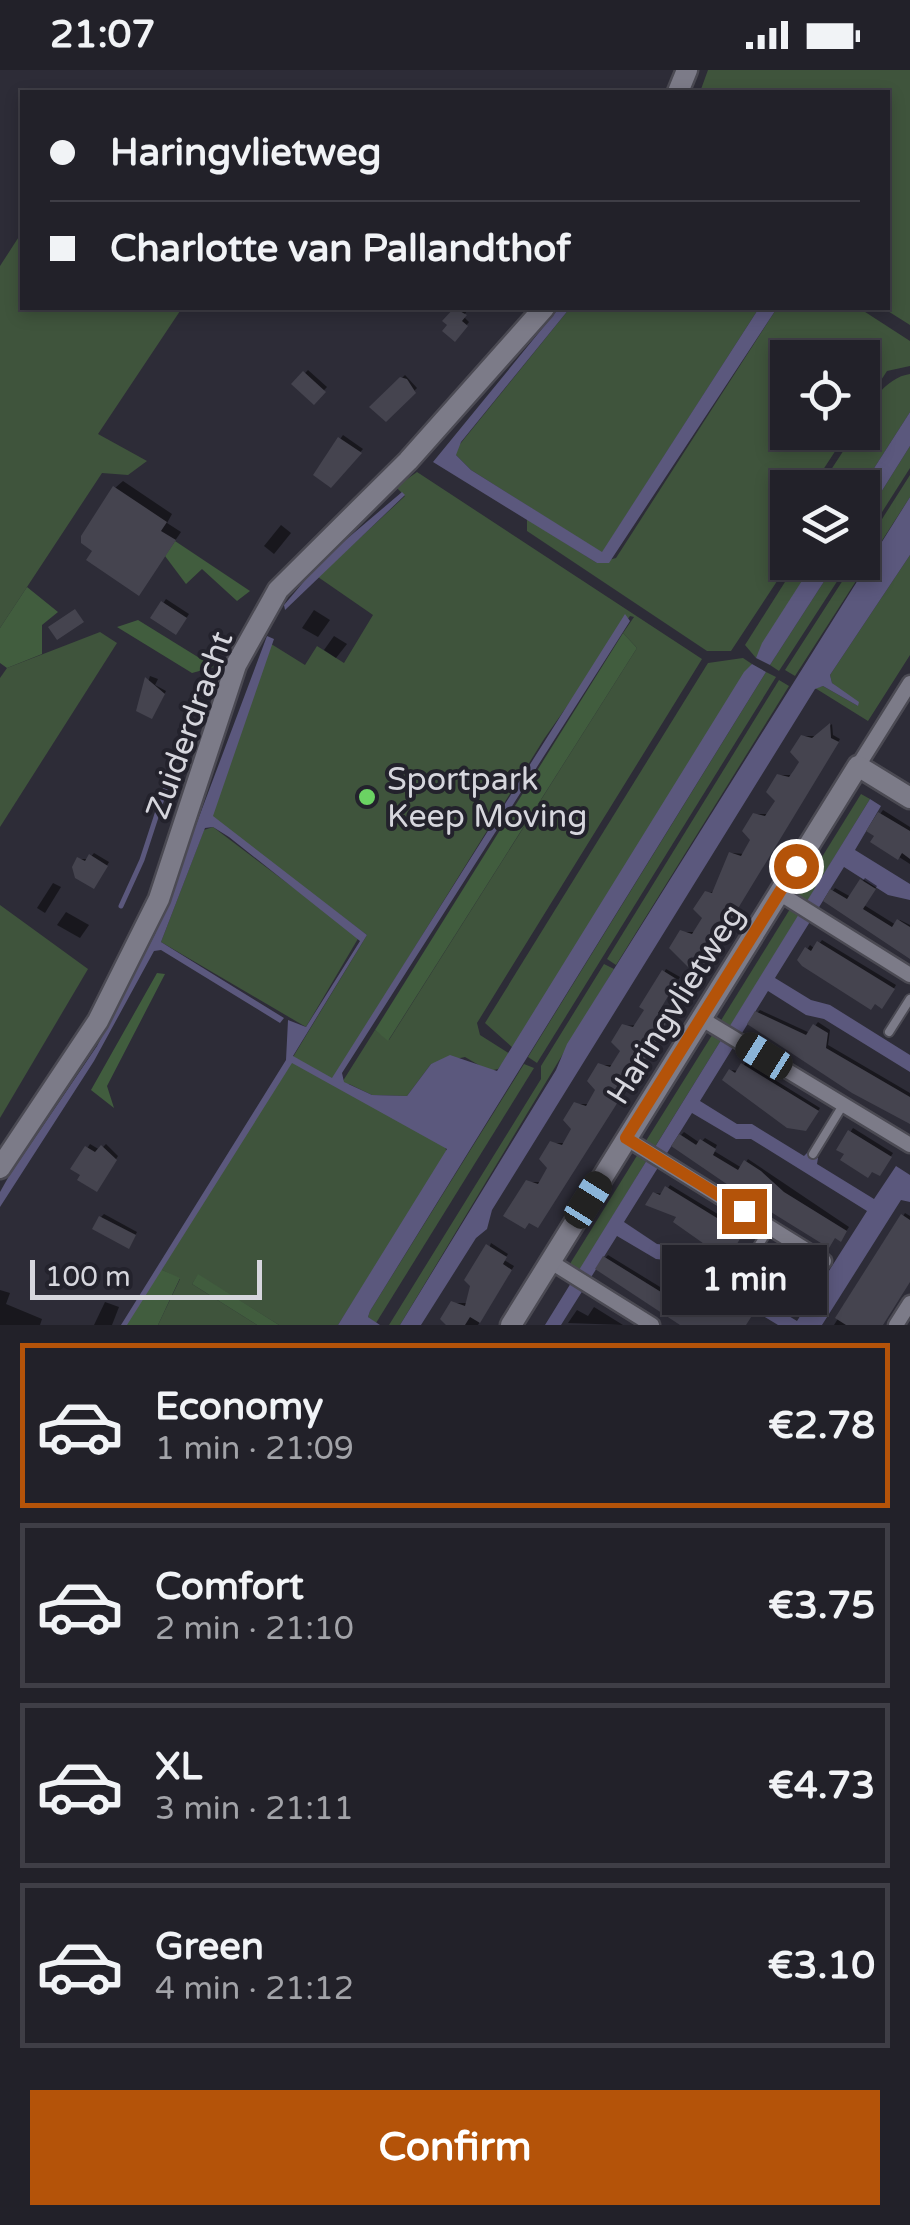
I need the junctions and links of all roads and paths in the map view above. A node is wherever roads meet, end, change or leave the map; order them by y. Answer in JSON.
{"nodes":[{"id":1,"x":542,"y":310,"type":"edge"},
{"id":2,"x":910,"y":683,"type":"edge"},
{"id":3,"x":858,"y":766,"type":"junction"},
{"id":4,"x":910,"y":798,"type":"edge"},
{"id":5,"x":787,"y":898,"type":"junction"},
{"id":6,"x":910,"y":976,"type":"edge"},
{"id":7,"x":910,"y":999,"type":"edge"},
{"id":8,"x":710,"y":1024,"type":"junction"},
{"id":9,"x":889,"y":1032,"type":"dead end"},
{"id":10,"x":843,"y":1104,"type":"junction"},
{"id":11,"x":635,"y":1144,"type":"junction"},
{"id":12,"x":910,"y":1146,"type":"edge"},
{"id":13,"x":813,"y":1154,"type":"dead end"},
{"id":14,"x":0,"y":1168,"type":"edge"},
{"id":15,"x":770,"y":1227,"type":"junction"},
{"id":16,"x":824,"y":1260,"type":"dead end"},
{"id":17,"x":558,"y":1267,"type":"junction"},
{"id":18,"x":739,"y":1277,"type":"dead end"},
{"id":19,"x":910,"y":1303,"type":"edge"},
{"id":20,"x":512,"y":1325,"type":"edge"},
{"id":21,"x":652,"y":1325,"type":"edge"},
{"id":22,"x":896,"y":1325,"type":"edge"}],
"edges":[{"from":1,"to":14,"type":"street","name":"Zuiderdracht"},
{"from":2,"to":3,"type":"street"},
{"from":3,"to":4,"type":"street"},
{"from":3,"to":5,"type":"street","name":"Haringvlietweg"},
{"from":5,"to":6,"type":"street"},
{"from":5,"to":8,"type":"street","name":"Haringvlietweg"},
{"from":7,"to":9,"type":"lane"},
{"from":8,"to":10,"type":"street"},
{"from":8,"to":11,"type":"street","name":"Haringvlietweg"},
{"from":10,"to":12,"type":"street"},
{"from":10,"to":13,"type":"lane"},
{"from":11,"to":15,"type":"street"},
{"from":11,"to":17,"type":"street","name":"Haringvlietweg"},
{"from":15,"to":16,"type":"street"},
{"from":15,"to":18,"type":"lane"},
{"from":17,"to":20,"type":"street","name":"Haringvlietweg"},
{"from":17,"to":21,"type":"street"},
{"from":19,"to":22,"type":"street"}]}
